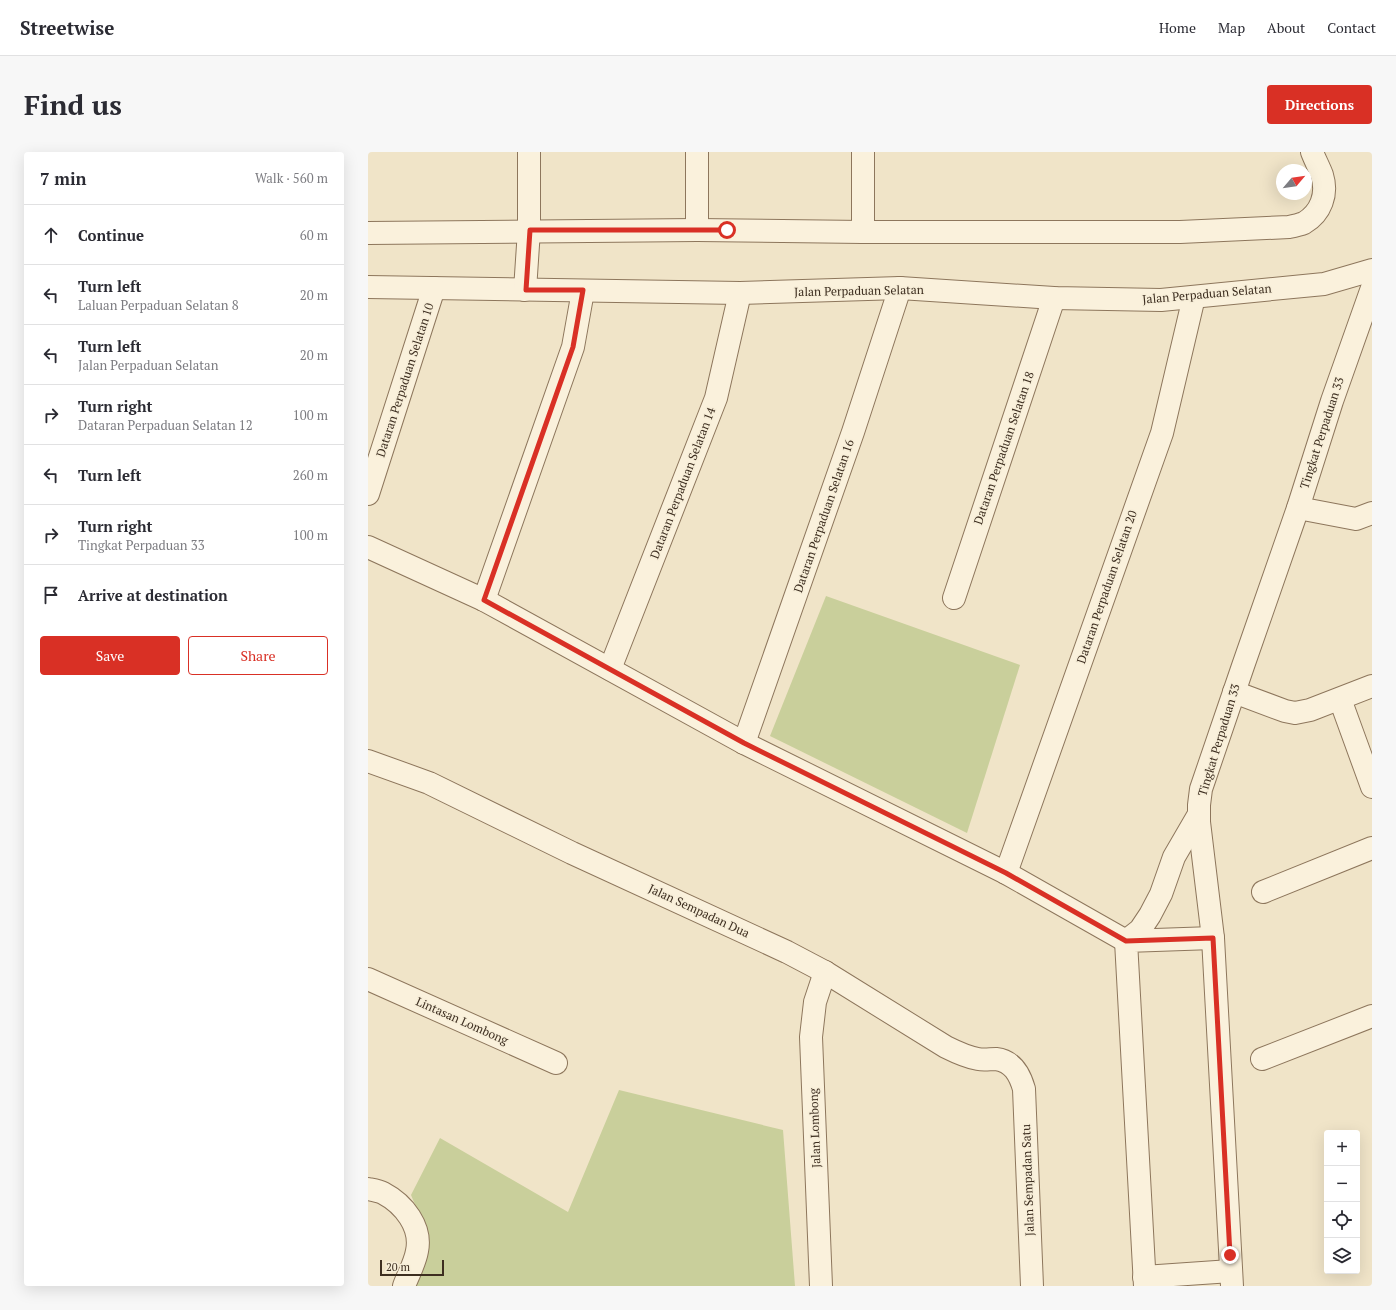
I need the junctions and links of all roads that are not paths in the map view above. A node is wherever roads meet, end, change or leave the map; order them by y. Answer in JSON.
{"nodes":[{"id":1,"x":530,"y":152,"type":"edge"},
{"id":2,"x":697,"y":152,"type":"edge"},
{"id":3,"x":863,"y":152,"type":"edge"},
{"id":4,"x":1315,"y":160,"type":"edge"},
{"id":5,"x":530,"y":230,"type":"junction"},
{"id":6,"x":697,"y":230,"type":"junction"},
{"id":7,"x":863,"y":232,"type":"junction"},
{"id":8,"x":368,"y":233,"type":"edge"},
{"id":9,"x":1372,"y":270,"type":"edge"},
{"id":10,"x":368,"y":287,"type":"edge"},
{"id":11,"x":434,"y":288,"type":"junction"},
{"id":12,"x":900,"y":288,"type":"junction"},
{"id":13,"x":1372,"y":288,"type":"edge"},
{"id":14,"x":526,"y":290,"type":"junction"},
{"id":15,"x":583,"y":290,"type":"junction"},
{"id":16,"x":740,"y":293,"type":"junction"},
{"id":17,"x":1194,"y":297,"type":"junction"},
{"id":18,"x":1054,"y":298,"type":"junction"},
{"id":19,"x":368,"y":494,"type":"edge"},
{"id":20,"x":1298,"y":508,"type":"junction"},
{"id":21,"x":1372,"y":513,"type":"edge"},
{"id":22,"x":371,"y":548,"type":"edge"},
{"id":23,"x":954,"y":598,"type":"dead end"},
{"id":24,"x":484,"y":600,"type":"junction"},
{"id":25,"x":610,"y":669,"type":"junction"},
{"id":26,"x":1372,"y":686,"type":"edge"},
{"id":27,"x":1234,"y":692,"type":"junction"},
{"id":28,"x":1340,"y":699,"type":"junction"},
{"id":29,"x":744,"y":743,"type":"junction"},
{"id":30,"x":368,"y":761,"type":"edge"},
{"id":31,"x":1372,"y":787,"type":"edge"},
{"id":32,"x":1199,"y":814,"type":"junction"},
{"id":33,"x":1372,"y":848,"type":"edge"},
{"id":34,"x":1006,"y":873,"type":"junction"},
{"id":35,"x":1263,"y":892,"type":"dead end"},
{"id":36,"x":1213,"y":938,"type":"junction"},
{"id":37,"x":1126,"y":941,"type":"junction"},
{"id":38,"x":825,"y":972,"type":"junction"},
{"id":39,"x":368,"y":979,"type":"edge"},
{"id":40,"x":1372,"y":1016,"type":"edge"},
{"id":41,"x":1262,"y":1059,"type":"dead end"},
{"id":42,"x":556,"y":1063,"type":"dead end"},
{"id":43,"x":1019,"y":1074,"type":"joint"},
{"id":44,"x":368,"y":1189,"type":"edge"},
{"id":45,"x":1232,"y":1279,"type":"edge"},
{"id":46,"x":1145,"y":1282,"type":"edge"},
{"id":47,"x":404,"y":1286,"type":"edge"},
{"id":48,"x":821,"y":1286,"type":"edge"},
{"id":49,"x":1032,"y":1286,"type":"edge"}],
"edges":[{"from":1,"to":5,"type":"street"},
{"from":2,"to":6,"type":"street"},
{"from":3,"to":7,"type":"street"},
{"from":4,"to":7,"type":"street"},
{"from":5,"to":6,"type":"street"},
{"from":5,"to":8,"type":"street"},
{"from":5,"to":14,"type":"street"},
{"from":6,"to":7,"type":"street"},
{"from":9,"to":17,"type":"street","name":"Jalan Perpaduan Selatan"},
{"from":10,"to":11,"type":"street","name":"Jalan Perpaduan Selatan"},
{"from":11,"to":14,"type":"street","name":"Jalan Perpaduan Selatan"},
{"from":11,"to":19,"type":"street","name":"Dataran Perpaduan Selatan 10"},
{"from":12,"to":16,"type":"street","name":"Jalan Perpaduan Selatan"},
{"from":12,"to":18,"type":"street","name":"Jalan Perpaduan Selatan"},
{"from":12,"to":29,"type":"street","name":"Dataran Perpaduan Selatan 16"},
{"from":13,"to":20,"type":"street","name":"Tingkat Perpaduan 33"},
{"from":14,"to":15,"type":"street","name":"Jalan Perpaduan Selatan"},
{"from":15,"to":16,"type":"street","name":"Jalan Perpaduan Selatan"},
{"from":15,"to":24,"type":"street"},
{"from":16,"to":25,"type":"street","name":"Dataran Perpaduan Selatan 14"},
{"from":17,"to":18,"type":"street","name":"Jalan Perpaduan Selatan"},
{"from":17,"to":34,"type":"street","name":"Dataran Perpaduan Selatan 20"},
{"from":18,"to":23,"type":"street","name":"Dataran Perpaduan Selatan 18"},
{"from":20,"to":21,"type":"street"},
{"from":20,"to":27,"type":"street","name":"Tingkat Perpaduan 33"},
{"from":22,"to":24,"type":"street"},
{"from":24,"to":25,"type":"street"},
{"from":25,"to":29,"type":"street"},
{"from":26,"to":28,"type":"street"},
{"from":27,"to":28,"type":"street"},
{"from":27,"to":32,"type":"street","name":"Tingkat Perpaduan 33"},
{"from":28,"to":31,"type":"street"},
{"from":29,"to":34,"type":"street"},
{"from":30,"to":38,"type":"street","name":"Jalan Sempadan Dua"},
{"from":32,"to":36,"type":"street","name":"Tingkat Perpaduan 33"},
{"from":32,"to":37,"type":"street"},
{"from":33,"to":35,"type":"street"},
{"from":34,"to":37,"type":"street"},
{"from":36,"to":37,"type":"street"},
{"from":36,"to":45,"type":"street","name":"Tingkat Perpaduan 33"},
{"from":37,"to":46,"type":"street"},
{"from":38,"to":43,"type":"street","name":"Jalan Sempadan Dua"},
{"from":38,"to":48,"type":"street","name":"Jalan Lombong"},
{"from":39,"to":42,"type":"street","name":"Lintasan Lombong"},
{"from":40,"to":41,"type":"street"},
{"from":43,"to":49,"type":"street","name":"Jalan Sempadan Satu"},
{"from":44,"to":47,"type":"street"},
{"from":45,"to":46,"type":"street"}]}
